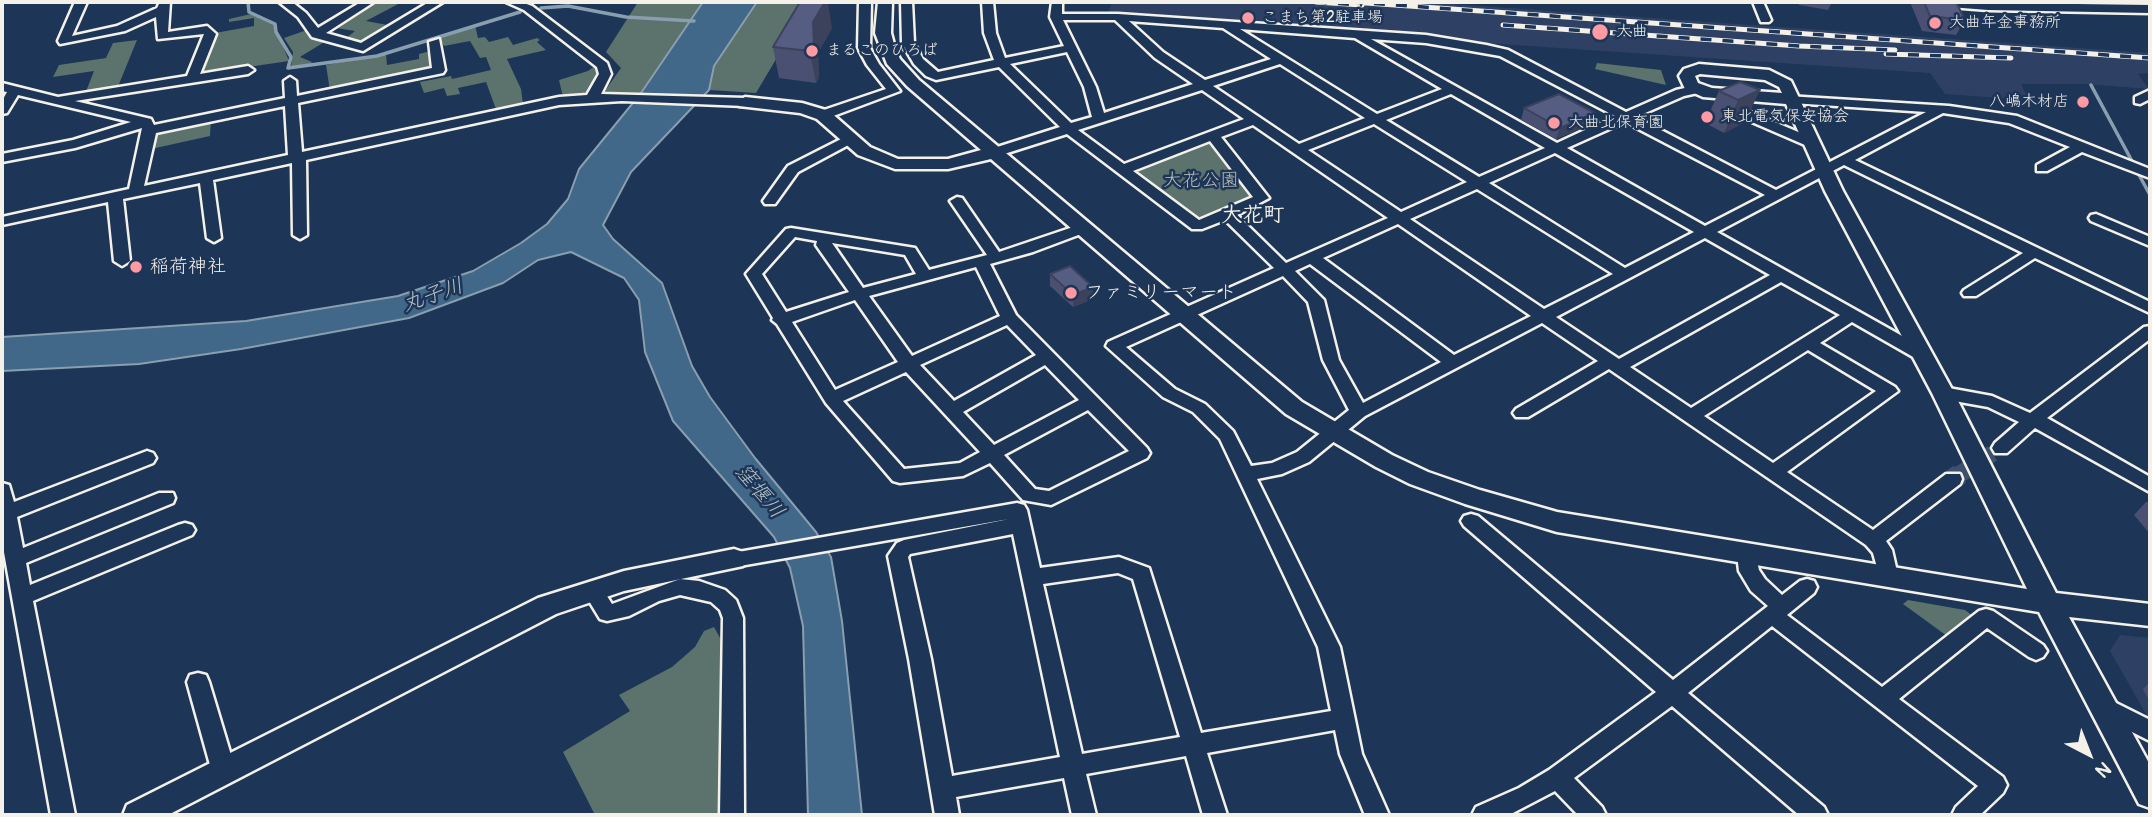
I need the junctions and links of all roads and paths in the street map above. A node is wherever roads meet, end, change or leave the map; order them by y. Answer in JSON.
{"nodes":[{"id":1,"x":81,"y":2,"type":"edge"},
{"id":2,"x":369,"y":2,"type":"edge"},
{"id":3,"x":437,"y":2,"type":"edge"},
{"id":4,"x":511,"y":2,"type":"edge"},
{"id":5,"x":865,"y":2,"type":"edge"},
{"id":6,"x":885,"y":2,"type":"edge"},
{"id":7,"x":906,"y":2,"type":"edge"},
{"id":8,"x":987,"y":2,"type":"edge"},
{"id":9,"x":1057,"y":2,"type":"edge"},
{"id":10,"x":1758,"y":2,"type":"edge"},
{"id":11,"x":1937,"y":2,"type":"edge"},
{"id":12,"x":293,"y":4,"type":"edge"},
{"id":13,"x":2008,"y":4,"type":"edge"},
{"id":14,"x":164,"y":6,"type":"edge"},
{"id":15,"x":2150,"y":9,"type":"edge"},
{"id":16,"x":1056,"y":17,"type":"junction"},
{"id":17,"x":1118,"y":17,"type":"junction"},
{"id":18,"x":1765,"y":20,"type":"dead end"},
{"id":19,"x":1225,"y":25,"type":"junction"},
{"id":20,"x":316,"y":34,"type":"junction"},
{"id":21,"x":1355,"y":34,"type":"junction"},
{"id":22,"x":435,"y":42,"type":"dead end"},
{"id":23,"x":1070,"y":48,"type":"junction"},
{"id":24,"x":1281,"y":60,"type":"junction"},
{"id":25,"x":1001,"y":62,"type":"junction"},
{"id":26,"x":248,"y":70,"type":"dead end"},
{"id":27,"x":192,"y":79,"type":"junction"},
{"id":28,"x":290,"y":81,"type":"dead end"},
{"id":29,"x":1203,"y":86,"type":"junction"},
{"id":30,"x":8,"y":88,"type":"edge"},
{"id":31,"x":1453,"y":89,"type":"junction"},
{"id":32,"x":1698,"y":89,"type":"junction"},
{"id":33,"x":2150,"y":94,"type":"edge"},
{"id":34,"x":592,"y":98,"type":"junction"},
{"id":35,"x":1792,"y":99,"type":"junction"},
{"id":36,"x":291,"y":100,"type":"junction"},
{"id":37,"x":53,"y":101,"type":"junction"},
{"id":38,"x":1716,"y":101,"type":"edge"},
{"id":39,"x":745,"y":102,"type":"joint"},
{"id":40,"x":2150,"y":104,"type":"edge"},
{"id":41,"x":2,"y":110,"type":"edge"},
{"id":42,"x":1940,"y":110,"type":"junction"},
{"id":43,"x":823,"y":115,"type":"junction"},
{"id":44,"x":1625,"y":117,"type":"junction"},
{"id":45,"x":1374,"y":118,"type":"junction"},
{"id":46,"x":1099,"y":120,"type":"junction"},
{"id":47,"x":1254,"y":120,"type":"junction"},
{"id":48,"x":148,"y":126,"type":"junction"},
{"id":49,"x":1069,"y":129,"type":"junction"},
{"id":50,"x":1213,"y":136,"type":"junction"},
{"id":51,"x":849,"y":139,"type":"junction"},
{"id":52,"x":1810,"y":142,"type":"junction"},
{"id":53,"x":2082,"y":146,"type":"junction"},
{"id":54,"x":1558,"y":148,"type":"junction"},
{"id":55,"x":1298,"y":149,"type":"junction"},
{"id":56,"x":996,"y":152,"type":"junction"},
{"id":57,"x":297,"y":157,"type":"junction"},
{"id":58,"x":2,"y":158,"type":"edge"},
{"id":59,"x":1844,"y":160,"type":"junction"},
{"id":60,"x":2042,"y":168,"type":"dead end"},
{"id":61,"x":1124,"y":169,"type":"junction"},
{"id":62,"x":1824,"y":171,"type":"junction"},
{"id":63,"x":2150,"y":174,"type":"edge"},
{"id":64,"x":206,"y":176,"type":"junction"},
{"id":65,"x":1477,"y":183,"type":"junction"},
{"id":66,"x":136,"y":191,"type":"junction"},
{"id":67,"x":1777,"y":195,"type":"junction"},
{"id":68,"x":115,"y":196,"type":"junction"},
{"id":69,"x":770,"y":201,"type":"dead end"},
{"id":70,"x":957,"y":201,"type":"dead end"},
{"id":71,"x":1227,"y":214,"type":"junction"},
{"id":72,"x":2096,"y":218,"type":"dead end"},
{"id":73,"x":1400,"y":219,"type":"junction"},
{"id":74,"x":2,"y":221,"type":"edge"},
{"id":75,"x":1084,"y":228,"type":"junction"},
{"id":76,"x":1705,"y":232,"type":"junction"},
{"id":77,"x":300,"y":235,"type":"dead end"},
{"id":78,"x":214,"y":238,"type":"dead end"},
{"id":79,"x":825,"y":238,"type":"junction"},
{"id":80,"x":2150,"y":242,"type":"edge"},
{"id":81,"x":2035,"y":252,"type":"junction"},
{"id":82,"x":1311,"y":257,"type":"junction"},
{"id":83,"x":989,"y":260,"type":"junction"},
{"id":84,"x":122,"y":261,"type":"dead end"},
{"id":85,"x":1284,"y":268,"type":"junction"},
{"id":86,"x":1625,"y":274,"type":"junction"},
{"id":87,"x":1780,"y":275,"type":"junction"},
{"id":88,"x":925,"y":276,"type":"junction"},
{"id":89,"x":1970,"y":293,"type":"dead end"},
{"id":90,"x":858,"y":294,"type":"junction"},
{"id":91,"x":2150,"y":308,"type":"edge"},
{"id":92,"x":1183,"y":313,"type":"junction"},
{"id":93,"x":1852,"y":315,"type":"junction"},
{"id":94,"x":1544,"y":316,"type":"junction"},
{"id":95,"x":1009,"y":318,"type":"junction"},
{"id":96,"x":780,"y":320,"type":"junction"},
{"id":97,"x":2150,"y":331,"type":"edge"},
{"id":98,"x":1808,"y":343,"type":"junction"},
{"id":99,"x":1921,"y":354,"type":"junction"},
{"id":100,"x":1046,"y":357,"type":"junction"},
{"id":101,"x":908,"y":363,"type":"junction"},
{"id":102,"x":1452,"y":363,"type":"junction"},
{"id":103,"x":1613,"y":364,"type":"junction"},
{"id":104,"x":1943,"y":393,"type":"junction"},
{"id":105,"x":832,"y":399,"type":"junction"},
{"id":106,"x":1090,"y":402,"type":"junction"},
{"id":107,"x":952,"y":410,"type":"junction"},
{"id":108,"x":1359,"y":412,"type":"junction"},
{"id":109,"x":1522,"y":412,"type":"dead end"},
{"id":110,"x":1691,"y":416,"type":"junction"},
{"id":111,"x":2033,"y":420,"type":"junction"},
{"id":112,"x":1335,"y":432,"type":"junction"},
{"id":113,"x":2001,"y":448,"type":"tunnel mouth"},
{"id":114,"x":992,"y":454,"type":"junction"},
{"id":115,"x":147,"y":458,"type":"dead end"},
{"id":116,"x":1773,"y":472,"type":"junction"},
{"id":117,"x":1245,"y":474,"type":"junction"},
{"id":118,"x":1954,"y":479,"type":"tunnel mouth"},
{"id":119,"x":2148,"y":480,"type":"edge"},
{"id":120,"x":3,"y":498,"type":"edge"},
{"id":121,"x":166,"y":498,"type":"dead end"},
{"id":122,"x":1023,"y":510,"type":"junction"},
{"id":123,"x":1471,"y":521,"type":"dead end"},
{"id":124,"x":184,"y":530,"type":"dead end"},
{"id":125,"x":1873,"y":540,"type":"junction"},
{"id":126,"x":10,"y":552,"type":"edge"},
{"id":127,"x":1747,"y":554,"type":"junction"},
{"id":128,"x":734,"y":559,"type":"joint"},
{"id":129,"x":1033,"y":576,"type":"junction"},
{"id":130,"x":1888,"y":576,"type":"junction"},
{"id":131,"x":1807,"y":587,"type":"dead end"},
{"id":132,"x":593,"y":591,"type":"junction"},
{"id":133,"x":22,"y":597,"type":"junction"},
{"id":134,"x":2048,"y":603,"type":"junction"},
{"id":135,"x":1777,"y":611,"type":"junction"},
{"id":136,"x":2150,"y":615,"type":"edge"},
{"id":137,"x":2036,"y":651,"type":"dead end"},
{"id":138,"x":198,"y":682,"type":"dead end"},
{"id":139,"x":1671,"y":694,"type":"junction"},
{"id":140,"x":1883,"y":699,"type":"junction"},
{"id":141,"x":2104,"y":707,"type":"junction"},
{"id":142,"x":1344,"y":719,"type":"junction"},
{"id":143,"x":2150,"y":731,"type":"edge"},
{"id":144,"x":1192,"y":744,"type":"junction"},
{"id":145,"x":1072,"y":767,"type":"junction"},
{"id":146,"x":224,"y":772,"type":"junction"},
{"id":147,"x":1557,"y":778,"type":"junction"},
{"id":148,"x":943,"y":789,"type":"junction"},
{"id":149,"x":2150,"y":793,"type":"edge"},
{"id":150,"x":1498,"y":813,"type":"edge"},
{"id":151,"x":62,"y":815,"type":"edge"},
{"id":152,"x":138,"y":815,"type":"edge"},
{"id":153,"x":732,"y":815,"type":"edge"},
{"id":154,"x":947,"y":815,"type":"edge"},
{"id":155,"x":1084,"y":815,"type":"edge"},
{"id":156,"x":1215,"y":815,"type":"edge"},
{"id":157,"x":1377,"y":815,"type":"edge"},
{"id":158,"x":1594,"y":815,"type":"edge"},
{"id":159,"x":1816,"y":815,"type":"edge"},
{"id":160,"x":1964,"y":815,"type":"edge"}],
"edges":[{"from":1,"to":14,"type":"street"},
{"from":2,"to":20,"type":"street"},
{"from":3,"to":20,"type":"street"},
{"from":4,"to":34,"type":"street"},
{"from":5,"to":43,"type":"street"},
{"from":6,"to":56,"type":"street"},
{"from":7,"to":25,"type":"street"},
{"from":8,"to":25,"type":"street"},
{"from":9,"to":16,"type":"street"},
{"from":10,"to":18,"type":"street"},
{"from":11,"to":13,"type":"street"},
{"from":12,"to":20,"type":"street"},
{"from":13,"to":15,"type":"street"},
{"from":14,"to":27,"type":"street"},
{"from":16,"to":17,"type":"street"},
{"from":16,"to":23,"type":"street"},
{"from":17,"to":19,"type":"street"},
{"from":17,"to":29,"type":"street"},
{"from":19,"to":21,"type":"street"},
{"from":19,"to":24,"type":"street"},
{"from":21,"to":31,"type":"street"},
{"from":21,"to":44,"type":"street"},
{"from":22,"to":36,"type":"street"},
{"from":23,"to":25,"type":"street"},
{"from":23,"to":46,"type":"street"},
{"from":24,"to":29,"type":"street"},
{"from":24,"to":45,"type":"street"},
{"from":25,"to":49,"type":"street"},
{"from":26,"to":27,"type":"street"},
{"from":27,"to":37,"type":"street"},
{"from":28,"to":36,"type":"street"},
{"from":29,"to":46,"type":"street"},
{"from":29,"to":47,"type":"street"},
{"from":30,"to":37,"type":"street"},
{"from":30,"to":41,"type":"street"},
{"from":31,"to":45,"type":"street"},
{"from":31,"to":54,"type":"street"},
{"from":32,"to":35,"type":"street"},
{"from":32,"to":35,"type":"street"},
{"from":32,"to":44,"type":"street"},
{"from":33,"to":40,"type":"street"},
{"from":34,"to":39,"type":"street"},
{"from":34,"to":57,"type":"street"},
{"from":35,"to":42,"type":"street"},
{"from":35,"to":52,"type":"street"},
{"from":36,"to":48,"type":"street"},
{"from":36,"to":57,"type":"street"},
{"from":37,"to":48,"type":"street"},
{"from":38,"to":52,"type":"street"},
{"from":39,"to":43,"type":"street"},
{"from":42,"to":53,"type":"street"},
{"from":42,"to":59,"type":"street"},
{"from":43,"to":51,"type":"street"},
{"from":44,"to":54,"type":"street"},
{"from":44,"to":67,"type":"street"},
{"from":45,"to":55,"type":"street"},
{"from":45,"to":65,"type":"street"},
{"from":46,"to":49,"type":"street"},
{"from":47,"to":50,"type":"street"},
{"from":47,"to":55,"type":"street"},
{"from":48,"to":58,"type":"street"},
{"from":48,"to":66,"type":"street"},
{"from":49,"to":56,"type":"street"},
{"from":49,"to":61,"type":"street"},
{"from":50,"to":61,"type":"street"},
{"from":50,"to":71,"type":"street"},
{"from":51,"to":56,"type":"street"},
{"from":51,"to":69,"type":"street"},
{"from":52,"to":62,"type":"street"},
{"from":53,"to":60,"type":"street"},
{"from":53,"to":63,"type":"street"},
{"from":54,"to":65,"type":"street"},
{"from":54,"to":76,"type":"street"},
{"from":55,"to":73,"type":"street"},
{"from":56,"to":75,"type":"street"},
{"from":57,"to":64,"type":"street"},
{"from":57,"to":77,"type":"street"},
{"from":59,"to":62,"type":"street"},
{"from":59,"to":81,"type":"street"},
{"from":61,"to":71,"type":"street"},
{"from":62,"to":67,"type":"street"},
{"from":62,"to":99,"type":"street"},
{"from":64,"to":66,"type":"street"},
{"from":64,"to":78,"type":"street"},
{"from":65,"to":73,"type":"street"},
{"from":65,"to":86,"type":"street"},
{"from":66,"to":68,"type":"street"},
{"from":67,"to":76,"type":"street"},
{"from":68,"to":74,"type":"street"},
{"from":68,"to":84,"type":"street"},
{"from":70,"to":83,"type":"street"},
{"from":71,"to":85,"type":"street"},
{"from":72,"to":80,"type":"street"},
{"from":73,"to":82,"type":"street"},
{"from":73,"to":94,"type":"street"},
{"from":75,"to":83,"type":"street"},
{"from":75,"to":92,"type":"street"},
{"from":76,"to":86,"type":"street"},
{"from":76,"to":87,"type":"street"},
{"from":79,"to":88,"type":"street"},
{"from":79,"to":90,"type":"street"},
{"from":79,"to":96,"type":"street"},
{"from":81,"to":89,"type":"street"},
{"from":81,"to":91,"type":"street"},
{"from":82,"to":85,"type":"street"},
{"from":82,"to":102,"type":"street"},
{"from":83,"to":88,"type":"street"},
{"from":83,"to":95,"type":"street"},
{"from":85,"to":92,"type":"street"},
{"from":85,"to":108,"type":"street"},
{"from":86,"to":94,"type":"street"},
{"from":87,"to":93,"type":"street"},
{"from":87,"to":103,"type":"street"},
{"from":88,"to":90,"type":"street"},
{"from":90,"to":96,"type":"street"},
{"from":90,"to":101,"type":"street"},
{"from":92,"to":112,"type":"street"},
{"from":92,"to":117,"type":"street"},
{"from":93,"to":98,"type":"street"},
{"from":93,"to":99,"type":"street"},
{"from":94,"to":102,"type":"street"},
{"from":94,"to":103,"type":"street"},
{"from":95,"to":100,"type":"street"},
{"from":95,"to":101,"type":"street"},
{"from":96,"to":105,"type":"street"},
{"from":97,"to":111,"type":"street"},
{"from":98,"to":110,"type":"street"},
{"from":98,"to":116,"type":"street"},
{"from":99,"to":104,"type":"street"},
{"from":100,"to":106,"type":"street"},
{"from":100,"to":107,"type":"street"},
{"from":101,"to":105,"type":"street"},
{"from":101,"to":107,"type":"street"},
{"from":102,"to":108,"type":"street"},
{"from":103,"to":109,"type":"street"},
{"from":103,"to":110,"type":"street"},
{"from":104,"to":111,"type":"street"},
{"from":104,"to":134,"type":"street"},
{"from":105,"to":114,"type":"street"},
{"from":106,"to":114,"type":"street"},
{"from":106,"to":122,"type":"street"},
{"from":107,"to":114,"type":"street"},
{"from":108,"to":112,"type":"street"},
{"from":110,"to":116,"type":"street"},
{"from":111,"to":113,"type":"street"},
{"from":111,"to":119,"type":"street"},
{"from":112,"to":117,"type":"street"},
{"from":112,"to":127,"type":"street"},
{"from":114,"to":122,"type":"street"},
{"from":115,"to":120,"type":"street"},
{"from":116,"to":125,"type":"street"},
{"from":117,"to":142,"type":"street"},
{"from":118,"to":125,"type":"street"},
{"from":120,"to":126,"type":"street"},
{"from":121,"to":126,"type":"street"},
{"from":122,"to":128,"type":"street"},
{"from":122,"to":129,"type":"street"},
{"from":122,"to":148,"type":"street"},
{"from":123,"to":139,"type":"street"},
{"from":124,"to":133,"type":"street"},
{"from":125,"to":130,"type":"street"},
{"from":126,"to":133,"type":"street"},
{"from":127,"to":130,"type":"street"},
{"from":127,"to":135,"type":"street"},
{"from":128,"to":132,"type":"street"},
{"from":129,"to":144,"type":"street"},
{"from":129,"to":145,"type":"street"},
{"from":130,"to":134,"type":"street"},
{"from":131,"to":135,"type":"street"},
{"from":132,"to":146,"type":"street"},
{"from":132,"to":153,"type":"street"},
{"from":133,"to":151,"type":"street"},
{"from":134,"to":136,"type":"street"},
{"from":134,"to":141,"type":"street"},
{"from":135,"to":139,"type":"street"},
{"from":135,"to":140,"type":"street"},
{"from":137,"to":140,"type":"street"},
{"from":138,"to":146,"type":"street"},
{"from":139,"to":147,"type":"street"},
{"from":139,"to":159,"type":"street"},
{"from":140,"to":160,"type":"street"},
{"from":141,"to":143,"type":"street"},
{"from":141,"to":149,"type":"street"},
{"from":142,"to":144,"type":"street"},
{"from":142,"to":157,"type":"street"},
{"from":144,"to":145,"type":"street"},
{"from":144,"to":156,"type":"street"},
{"from":145,"to":148,"type":"street"},
{"from":145,"to":155,"type":"street"},
{"from":146,"to":152,"type":"street"},
{"from":147,"to":150,"type":"street"},
{"from":147,"to":158,"type":"street"},
{"from":148,"to":154,"type":"street"}]}
